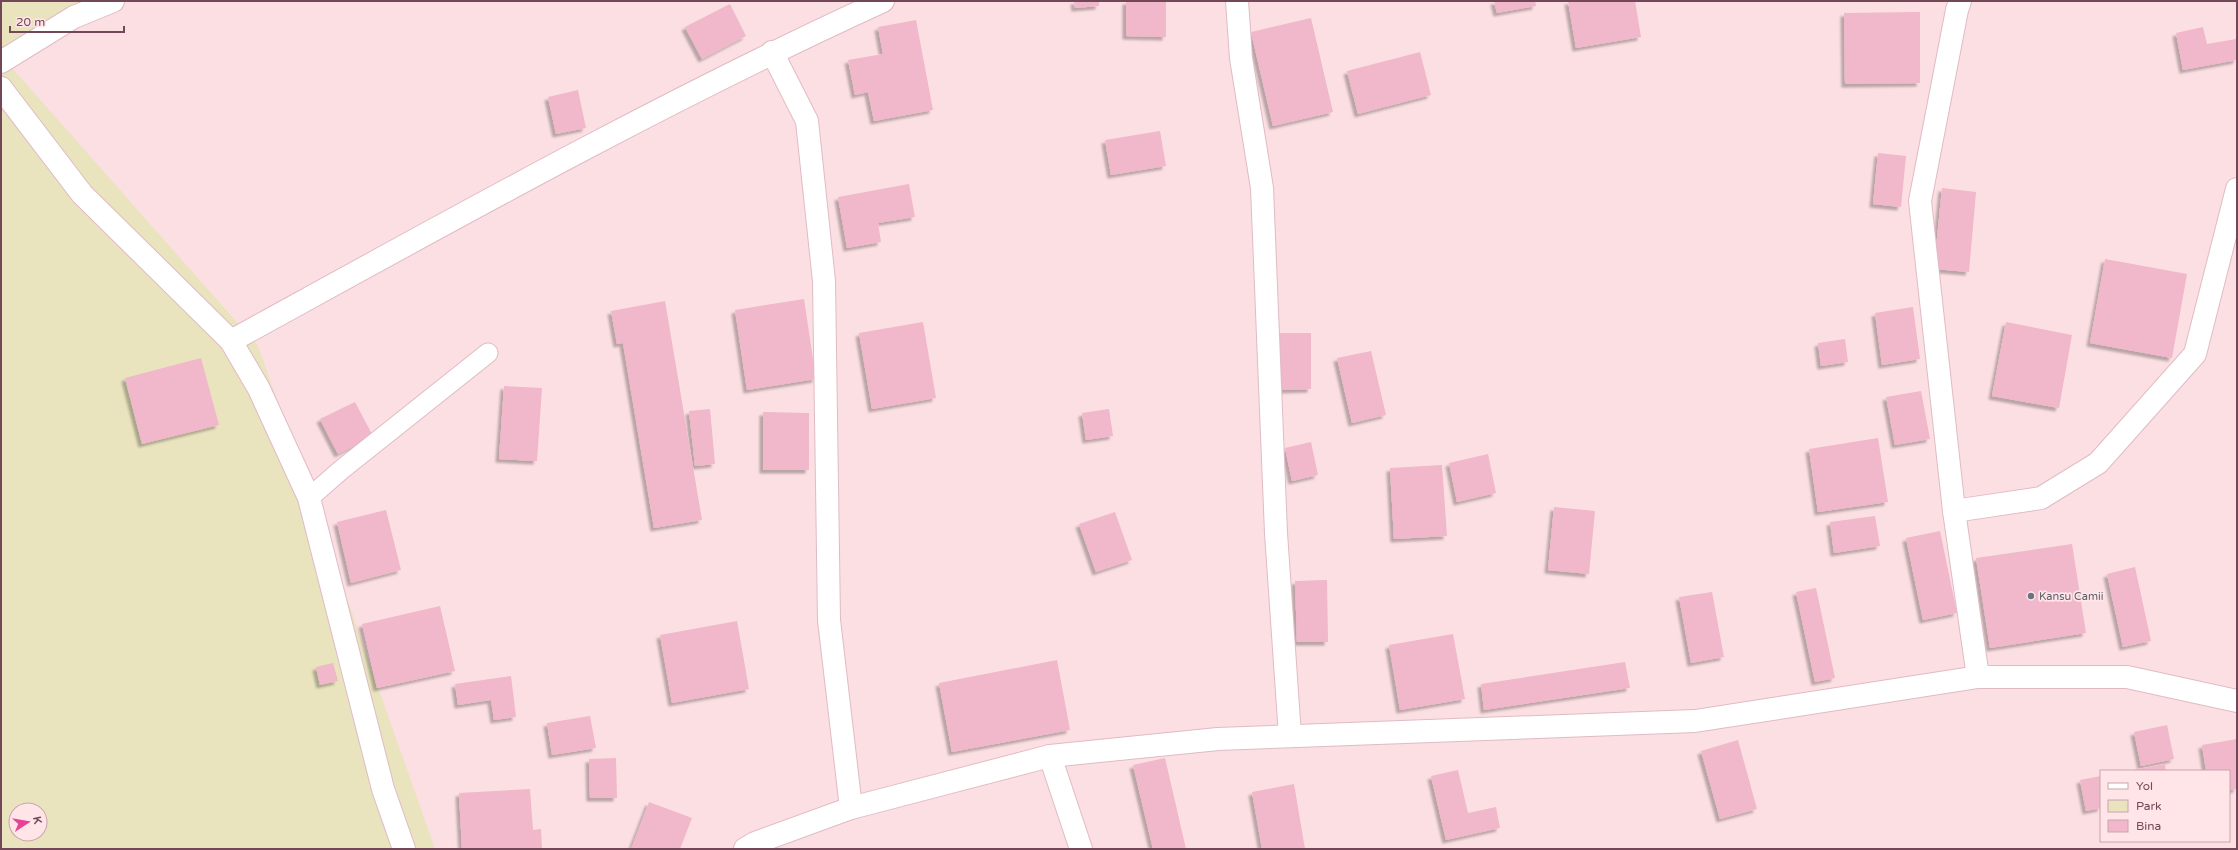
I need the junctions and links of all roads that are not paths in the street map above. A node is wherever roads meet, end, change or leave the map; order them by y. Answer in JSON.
{"nodes":[{"id":1,"x":113,"y":1,"type":"edge"},
{"id":2,"x":883,"y":1,"type":"edge"},
{"id":3,"x":1237,"y":1,"type":"edge"},
{"id":4,"x":1960,"y":1,"type":"edge"},
{"id":5,"x":772,"y":52,"type":"junction"},
{"id":6,"x":1,"y":62,"type":"edge"},
{"id":7,"x":1,"y":88,"type":"edge"},
{"id":8,"x":2237,"y":189,"type":"edge"},
{"id":9,"x":231,"y":341,"type":"junction"},
{"id":10,"x":488,"y":353,"type":"dead end"},
{"id":11,"x":309,"y":498,"type":"junction"},
{"id":12,"x":1954,"y":511,"type":"junction"},
{"id":13,"x":1978,"y":677,"type":"junction"},
{"id":14,"x":2237,"y":701,"type":"edge"},
{"id":15,"x":1290,"y":736,"type":"junction"},
{"id":16,"x":1050,"y":756,"type":"junction"},
{"id":17,"x":851,"y":808,"type":"junction"},
{"id":18,"x":404,"y":849,"type":"edge"},
{"id":19,"x":745,"y":849,"type":"edge"},
{"id":20,"x":1081,"y":849,"type":"edge"}],
"edges":[{"from":1,"to":6,"type":"street"},
{"from":2,"to":5,"type":"street"},
{"from":3,"to":15,"type":"street"},
{"from":4,"to":12,"type":"street"},
{"from":5,"to":9,"type":"street"},
{"from":5,"to":17,"type":"street"},
{"from":7,"to":9,"type":"street"},
{"from":8,"to":12,"type":"street"},
{"from":9,"to":11,"type":"street"},
{"from":10,"to":11,"type":"lane"},
{"from":11,"to":18,"type":"street"},
{"from":12,"to":13,"type":"street"},
{"from":13,"to":14,"type":"street"},
{"from":13,"to":15,"type":"street"},
{"from":15,"to":16,"type":"street"},
{"from":16,"to":17,"type":"street"},
{"from":16,"to":20,"type":"street"},
{"from":17,"to":19,"type":"street"}]}
